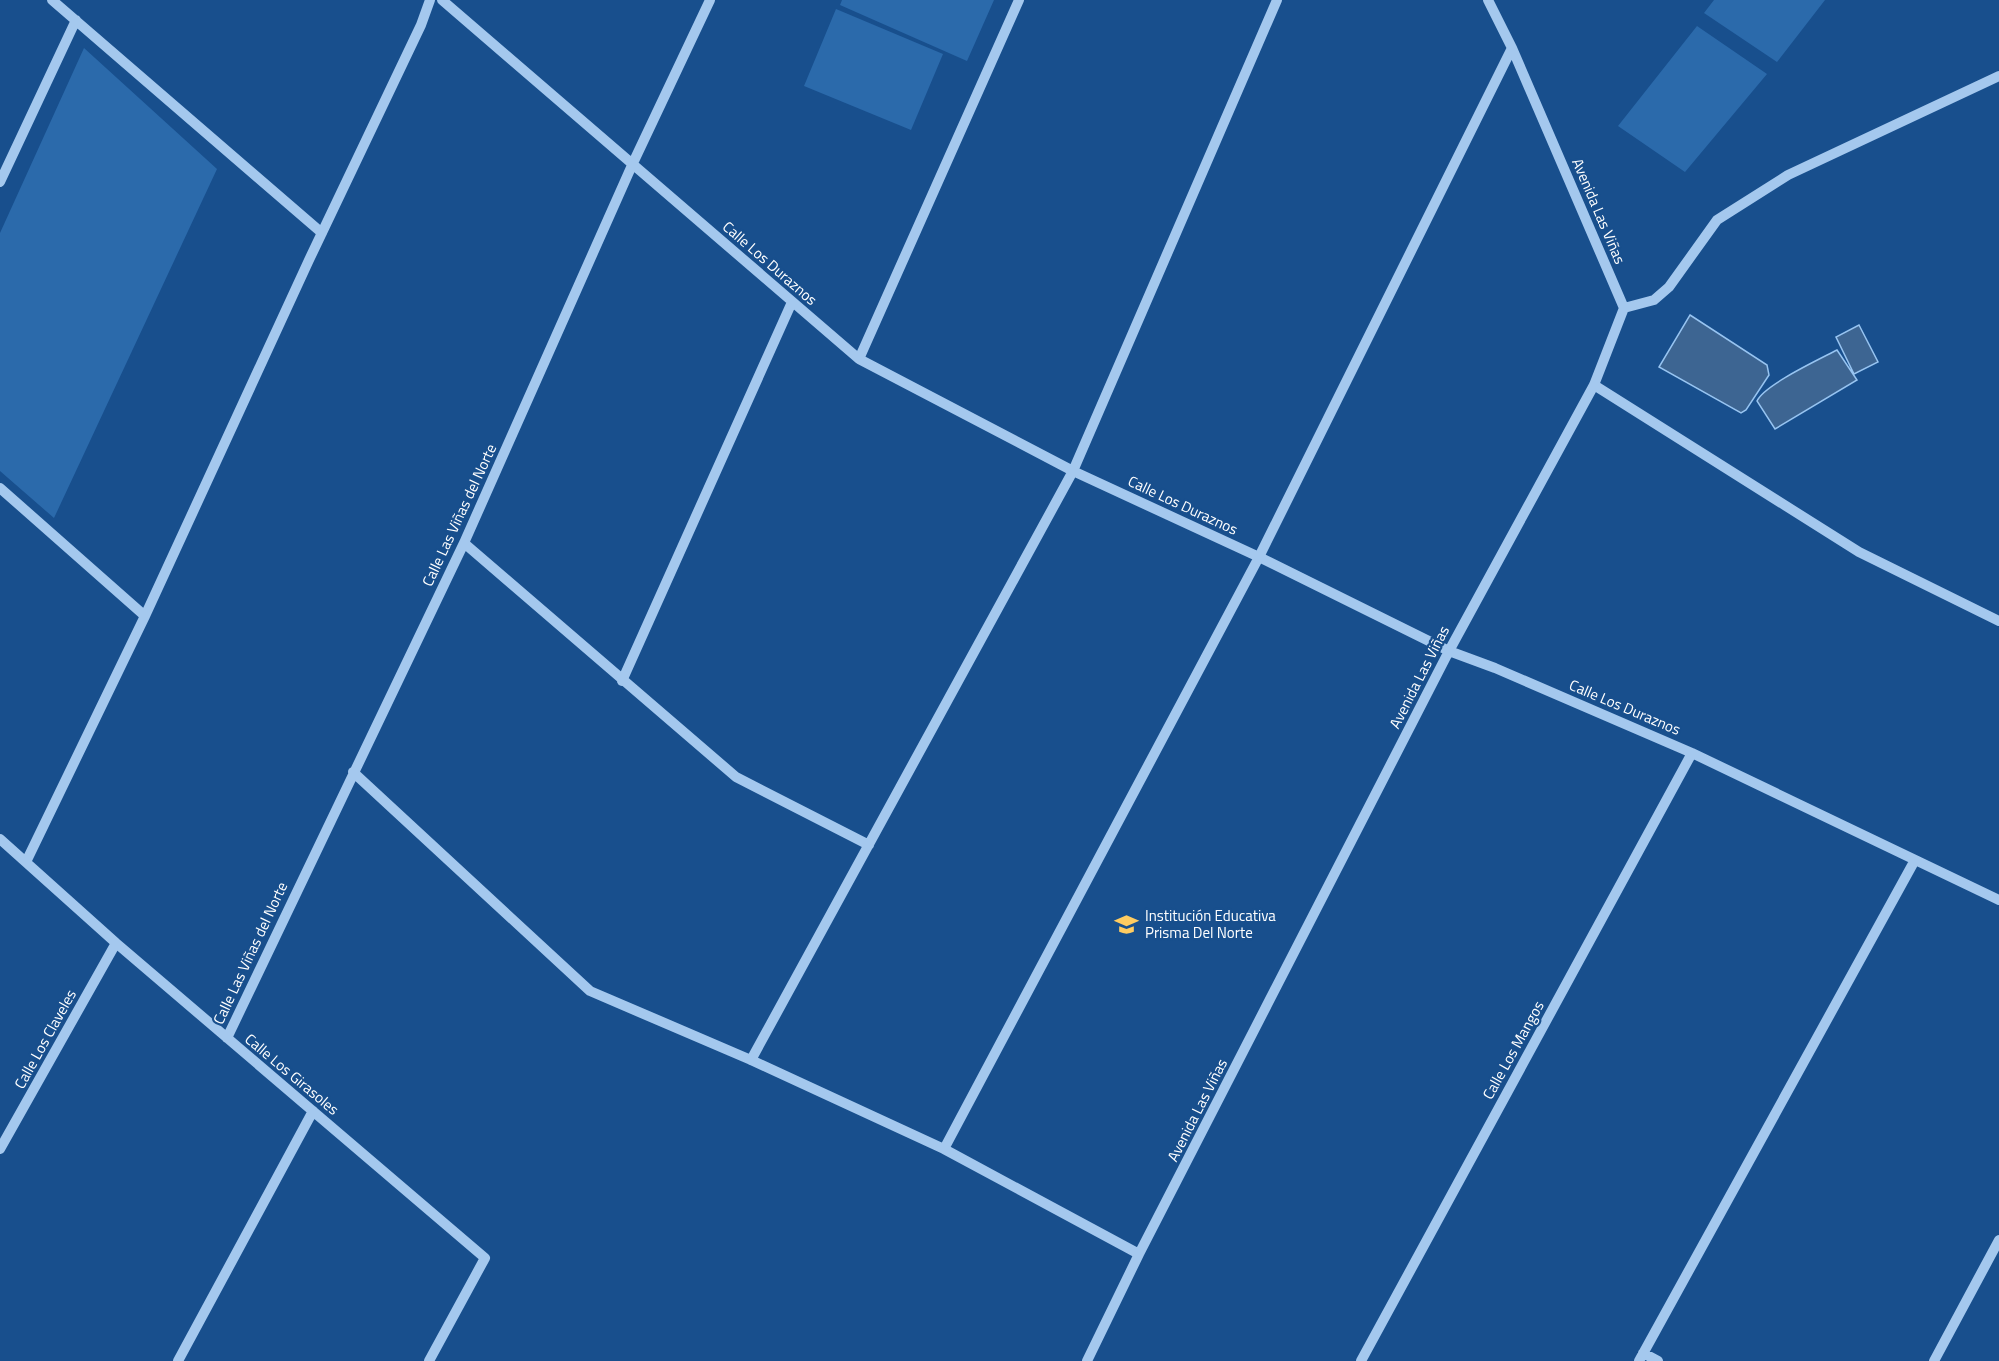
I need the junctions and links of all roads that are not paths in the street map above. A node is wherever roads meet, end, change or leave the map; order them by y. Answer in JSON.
{"nodes":[{"id":1,"x":52,"y":0,"type":"edge"},
{"id":2,"x":430,"y":0,"type":"edge"},
{"id":3,"x":442,"y":0,"type":"edge"},
{"id":4,"x":710,"y":0,"type":"edge"},
{"id":5,"x":1019,"y":0,"type":"edge"},
{"id":6,"x":1277,"y":0,"type":"edge"},
{"id":7,"x":1488,"y":0,"type":"edge"},
{"id":8,"x":76,"y":20,"type":"junction"},
{"id":9,"x":1512,"y":48,"type":"junction"},
{"id":10,"x":1999,"y":76,"type":"edge"},
{"id":11,"x":633,"y":163,"type":"junction"},
{"id":12,"x":0,"y":182,"type":"edge"},
{"id":13,"x":322,"y":233,"type":"junction"},
{"id":14,"x":792,"y":302,"type":"junction"},
{"id":15,"x":1624,"y":308,"type":"junction"},
{"id":16,"x":859,"y":358,"type":"junction"},
{"id":17,"x":1594,"y":385,"type":"junction"},
{"id":18,"x":1073,"y":471,"type":"junction"},
{"id":19,"x":0,"y":488,"type":"edge"},
{"id":20,"x":464,"y":543,"type":"junction"},
{"id":21,"x":1259,"y":557,"type":"junction"},
{"id":22,"x":145,"y":616,"type":"junction"},
{"id":23,"x":1999,"y":621,"type":"edge"},
{"id":24,"x":1449,"y":651,"type":"junction"},
{"id":25,"x":622,"y":681,"type":"junction"},
{"id":26,"x":1692,"y":753,"type":"junction"},
{"id":27,"x":353,"y":772,"type":"junction"},
{"id":28,"x":0,"y":839,"type":"edge"},
{"id":29,"x":869,"y":845,"type":"junction"},
{"id":30,"x":1915,"y":860,"type":"junction"},
{"id":31,"x":26,"y":862,"type":"junction"},
{"id":32,"x":1999,"y":900,"type":"edge"},
{"id":33,"x":116,"y":943,"type":"junction"},
{"id":34,"x":227,"y":1038,"type":"junction"},
{"id":35,"x":751,"y":1060,"type":"junction"},
{"id":36,"x":313,"y":1111,"type":"junction"},
{"id":37,"x":0,"y":1149,"type":"edge"},
{"id":38,"x":944,"y":1149,"type":"junction"},
{"id":39,"x":1999,"y":1240,"type":"edge"},
{"id":40,"x":1139,"y":1254,"type":"junction"},
{"id":41,"x":1641,"y":1357,"type":"edge"},
{"id":42,"x":178,"y":1361,"type":"edge"},
{"id":43,"x":429,"y":1361,"type":"edge"},
{"id":44,"x":1088,"y":1361,"type":"edge"},
{"id":45,"x":1361,"y":1361,"type":"edge"},
{"id":46,"x":1658,"y":1361,"type":"edge"},
{"id":47,"x":1934,"y":1361,"type":"edge"}],
"edges":[{"from":1,"to":8,"type":"street"},
{"from":2,"to":13,"type":"street"},
{"from":3,"to":11,"type":"street","name":"Calle Los Duraznos"},
{"from":4,"to":11,"type":"street","name":"Calle Las Viñas del Norte"},
{"from":5,"to":16,"type":"street"},
{"from":6,"to":18,"type":"street"},
{"from":7,"to":9,"type":"street","name":"Avenida Las Viñas"},
{"from":8,"to":12,"type":"street"},
{"from":8,"to":13,"type":"street"},
{"from":9,"to":15,"type":"street","name":"Avenida Las Viñas"},
{"from":9,"to":21,"type":"street"},
{"from":10,"to":15,"type":"street"},
{"from":11,"to":14,"type":"street","name":"Calle Los Duraznos"},
{"from":11,"to":20,"type":"street","name":"Calle Las Viñas del Norte"},
{"from":13,"to":22,"type":"street"},
{"from":14,"to":16,"type":"street","name":"Calle Los Duraznos"},
{"from":14,"to":25,"type":"street"},
{"from":15,"to":17,"type":"street","name":"Avenida Las Viñas"},
{"from":16,"to":18,"type":"street","name":"Calle Los Duraznos"},
{"from":17,"to":23,"type":"street"},
{"from":17,"to":24,"type":"street","name":"Avenida Las Viñas"},
{"from":18,"to":21,"type":"street","name":"Calle Los Duraznos"},
{"from":18,"to":29,"type":"street"},
{"from":19,"to":22,"type":"street"},
{"from":20,"to":25,"type":"street"},
{"from":20,"to":27,"type":"street","name":"Calle Las Viñas del Norte"},
{"from":21,"to":24,"type":"street","name":"Calle Los Duraznos"},
{"from":21,"to":38,"type":"street"},
{"from":22,"to":31,"type":"street"},
{"from":24,"to":26,"type":"street","name":"Calle Los Duraznos"},
{"from":24,"to":40,"type":"street","name":"Avenida Las Viñas"},
{"from":25,"to":29,"type":"street"},
{"from":26,"to":30,"type":"street","name":"Calle Los Duraznos"},
{"from":26,"to":45,"type":"street","name":"Calle Los Mangos"},
{"from":27,"to":34,"type":"street","name":"Calle Las Viñas del Norte"},
{"from":27,"to":35,"type":"street"},
{"from":28,"to":31,"type":"street","name":"Calle Los Girasoles"},
{"from":29,"to":35,"type":"street"},
{"from":30,"to":32,"type":"street","name":"Calle Los Duraznos"},
{"from":30,"to":41,"type":"street"},
{"from":31,"to":33,"type":"street","name":"Calle Los Girasoles"},
{"from":33,"to":34,"type":"street","name":"Calle Los Girasoles"},
{"from":33,"to":37,"type":"street","name":"Calle Los Claveles"},
{"from":34,"to":36,"type":"street","name":"Calle Los Girasoles"},
{"from":35,"to":38,"type":"street"},
{"from":36,"to":42,"type":"street"},
{"from":36,"to":43,"type":"street","name":"Calle Los Girasoles"},
{"from":38,"to":40,"type":"street"},
{"from":39,"to":47,"type":"street"},
{"from":40,"to":44,"type":"street","name":"Avenida Las Viñas"},
{"from":41,"to":46,"type":"street"}]}
